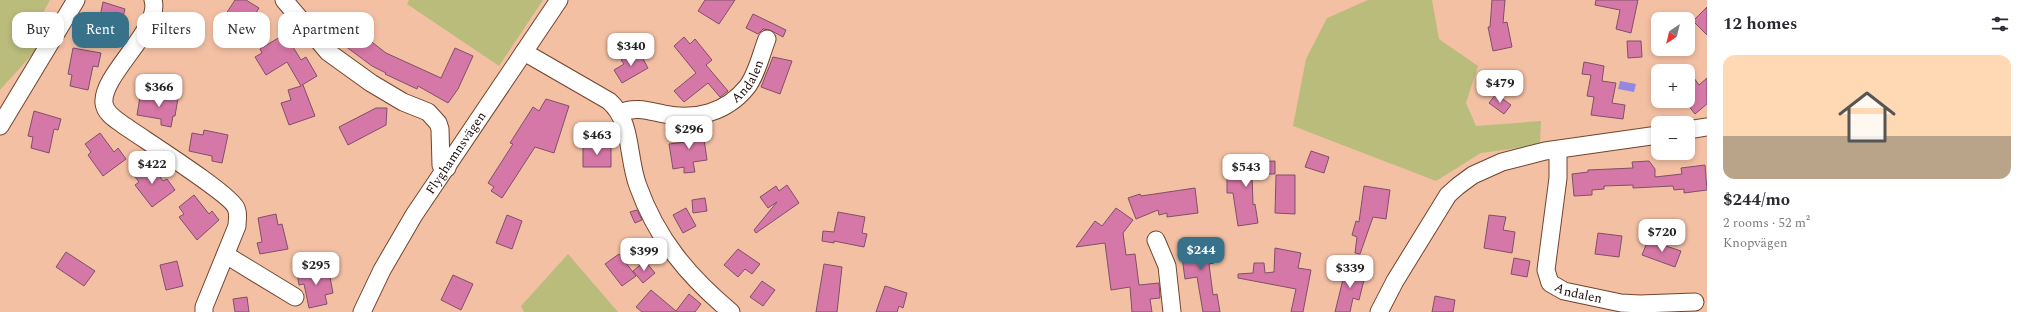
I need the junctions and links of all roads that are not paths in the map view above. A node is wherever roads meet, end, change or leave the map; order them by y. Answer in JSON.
{"nodes":[{"id":1,"x":76,"y":0,"type":"edge"},
{"id":2,"x":153,"y":0,"type":"edge"},
{"id":3,"x":284,"y":0,"type":"edge"},
{"id":4,"x":559,"y":0,"type":"edge"},
{"id":5,"x":767,"y":39,"type":"dead end"},
{"id":6,"x":524,"y":52,"type":"junction"},
{"id":7,"x":620,"y":113,"type":"junction"},
{"id":8,"x":0,"y":126,"type":"edge"},
{"id":9,"x":1707,"y":128,"type":"edge"},
{"id":10,"x":1695,"y":129,"type":"edge"},
{"id":11,"x":1651,"y":135,"type":"edge"},
{"id":12,"x":1558,"y":150,"type":"junction"},
{"id":13,"x":447,"y":168,"type":"junction"},
{"id":14,"x":1156,"y":240,"type":"dead end"},
{"id":15,"x":226,"y":255,"type":"junction"},
{"id":16,"x":295,"y":297,"type":"dead end"},
{"id":17,"x":1695,"y":302,"type":"dead end"},
{"id":18,"x":204,"y":312,"type":"edge"},
{"id":19,"x":362,"y":312,"type":"edge"},
{"id":20,"x":731,"y":312,"type":"edge"},
{"id":21,"x":1172,"y":312,"type":"edge"},
{"id":22,"x":1379,"y":312,"type":"edge"}],
"edges":[{"from":1,"to":8,"type":"street"},
{"from":2,"to":15,"type":"street"},
{"from":3,"to":13,"type":"street"},
{"from":4,"to":6,"type":"street","name":"Flyghamnsvägen"},
{"from":5,"to":7,"type":"street","name":"Andalen"},
{"from":6,"to":7,"type":"street"},
{"from":6,"to":13,"type":"street","name":"Flyghamnsvägen"},
{"from":7,"to":20,"type":"street"},
{"from":9,"to":10,"type":"street"},
{"from":11,"to":12,"type":"street"},
{"from":12,"to":17,"type":"street","name":"Andalen"},
{"from":12,"to":22,"type":"street"},
{"from":13,"to":19,"type":"street","name":"Flyghamnsvägen"},
{"from":14,"to":21,"type":"street"},
{"from":15,"to":16,"type":"street"},
{"from":15,"to":18,"type":"street"}]}
